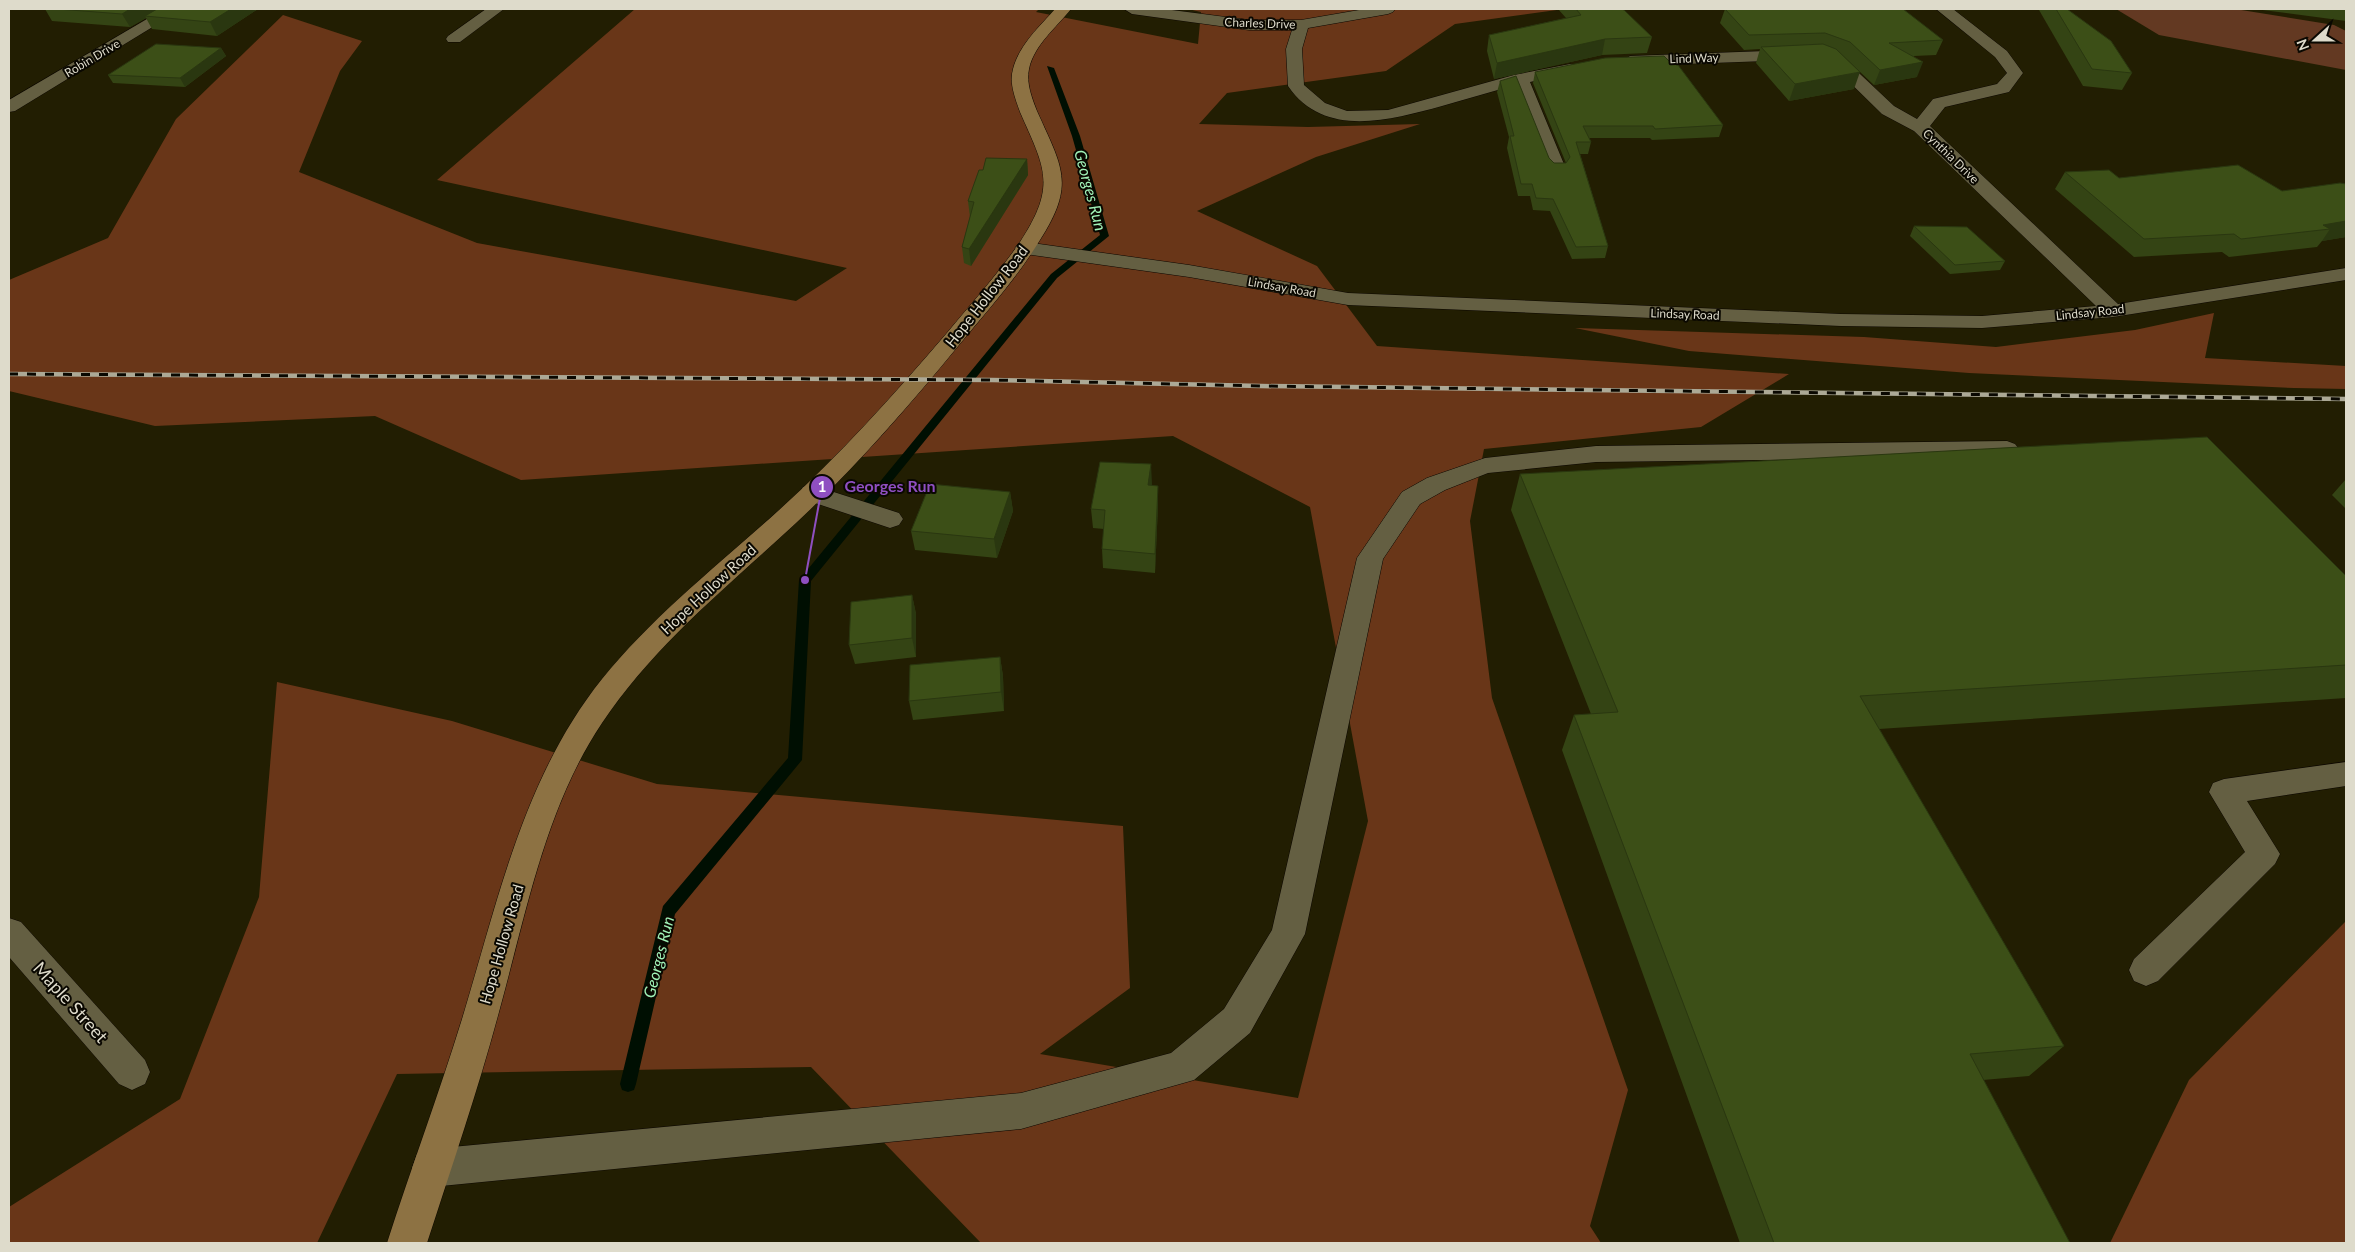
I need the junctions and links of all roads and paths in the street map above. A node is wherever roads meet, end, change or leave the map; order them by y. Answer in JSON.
{"nodes":[{"id":1,"x":174,"y":9,"type":"edge"},
{"id":2,"x":496,"y":9,"type":"edge"},
{"id":3,"x":1063,"y":9,"type":"edge"},
{"id":4,"x":1132,"y":9,"type":"edge"},
{"id":5,"x":1388,"y":9,"type":"edge"},
{"id":6,"x":1944,"y":9,"type":"edge"},
{"id":7,"x":1301,"y":25,"type":"junction"},
{"id":8,"x":454,"y":39,"type":"dead end"},
{"id":9,"x":1611,"y":62,"type":"edge"},
{"id":10,"x":1583,"y":66,"type":"edge"},
{"id":11,"x":1520,"y":79,"type":"junction"},
{"id":12,"x":9,"y":107,"type":"edge"},
{"id":13,"x":1920,"y":127,"type":"junction"},
{"id":14,"x":1557,"y":169,"type":"edge"},
{"id":15,"x":1025,"y":248,"type":"junction"},
{"id":16,"x":2346,"y":274,"type":"edge"},
{"id":17,"x":2113,"y":311,"type":"junction"},
{"id":18,"x":2035,"y":449,"type":"edge"},
{"id":19,"x":812,"y":493,"type":"junction"},
{"id":20,"x":890,"y":519,"type":"dead end"},
{"id":21,"x":2346,"y":774,"type":"edge"},
{"id":22,"x":9,"y":933,"type":"edge"},
{"id":23,"x":2146,"y":970,"type":"dead end"},
{"id":24,"x":132,"y":1072,"type":"dead end"},
{"id":25,"x":431,"y":1168,"type":"junction"},
{"id":26,"x":407,"y":1243,"type":"edge"}],
"edges":[{"from":1,"to":12,"type":"street","name":"Robin Drive"},
{"from":2,"to":8,"type":"street"},
{"from":3,"to":15,"type":"main road","name":"Hope Hollow Road"},
{"from":4,"to":7,"type":"street","name":"Charles Drive"},
{"from":5,"to":7,"type":"street","name":"Charles Drive"},
{"from":6,"to":13,"type":"street","name":"Cynthia Drive"},
{"from":7,"to":11,"type":"street"},
{"from":9,"to":13,"type":"street","name":"Lind Way"},
{"from":10,"to":11,"type":"street"},
{"from":11,"to":14,"type":"street"},
{"from":13,"to":17,"type":"street","name":"Cynthia Drive"},
{"from":15,"to":17,"type":"street","name":"Lindsay Road"},
{"from":15,"to":19,"type":"main road","name":"Hope Hollow Road"},
{"from":16,"to":17,"type":"street","name":"Lindsay Road"},
{"from":18,"to":25,"type":"street"},
{"from":19,"to":20,"type":"street"},
{"from":19,"to":25,"type":"main road","name":"Hope Hollow Road"},
{"from":21,"to":23,"type":"street"},
{"from":22,"to":24,"type":"street","name":"Maple Street"},
{"from":25,"to":26,"type":"main road","name":"Hope Hollow Road"}]}
